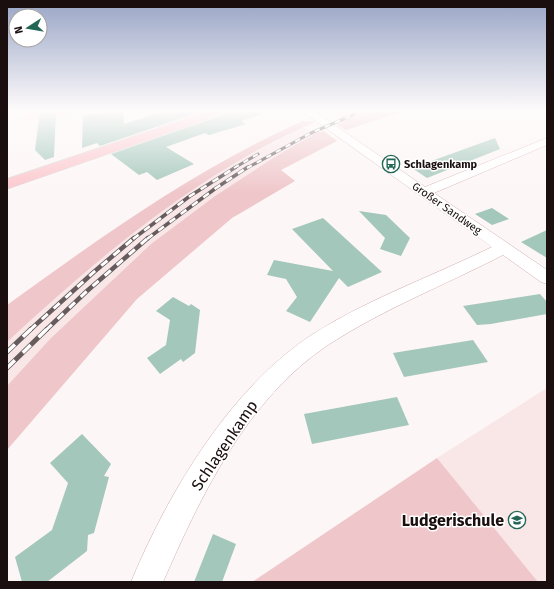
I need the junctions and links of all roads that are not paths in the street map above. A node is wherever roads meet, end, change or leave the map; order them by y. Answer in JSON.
{"nodes":[{"id":1,"x":141,"y":138,"type":"edge"},
{"id":2,"x":347,"y":138,"type":"edge"},
{"id":3,"x":547,"y":141,"type":"edge"},
{"id":4,"x":7,"y":184,"type":"edge"},
{"id":5,"x":425,"y":192,"type":"junction"},
{"id":6,"x":504,"y":248,"type":"junction"},
{"id":7,"x":547,"y":278,"type":"edge"},
{"id":8,"x":148,"y":582,"type":"edge"}],
"edges":[{"from":1,"to":4,"type":"main road"},
{"from":2,"to":5,"type":"street","name":"Großer Sandweg"},
{"from":3,"to":5,"type":"street"},
{"from":5,"to":6,"type":"street","name":"Großer Sandweg"},
{"from":6,"to":7,"type":"street","name":"Großer Sandweg"},
{"from":6,"to":8,"type":"street","name":"Schlagenkamp"}]}
